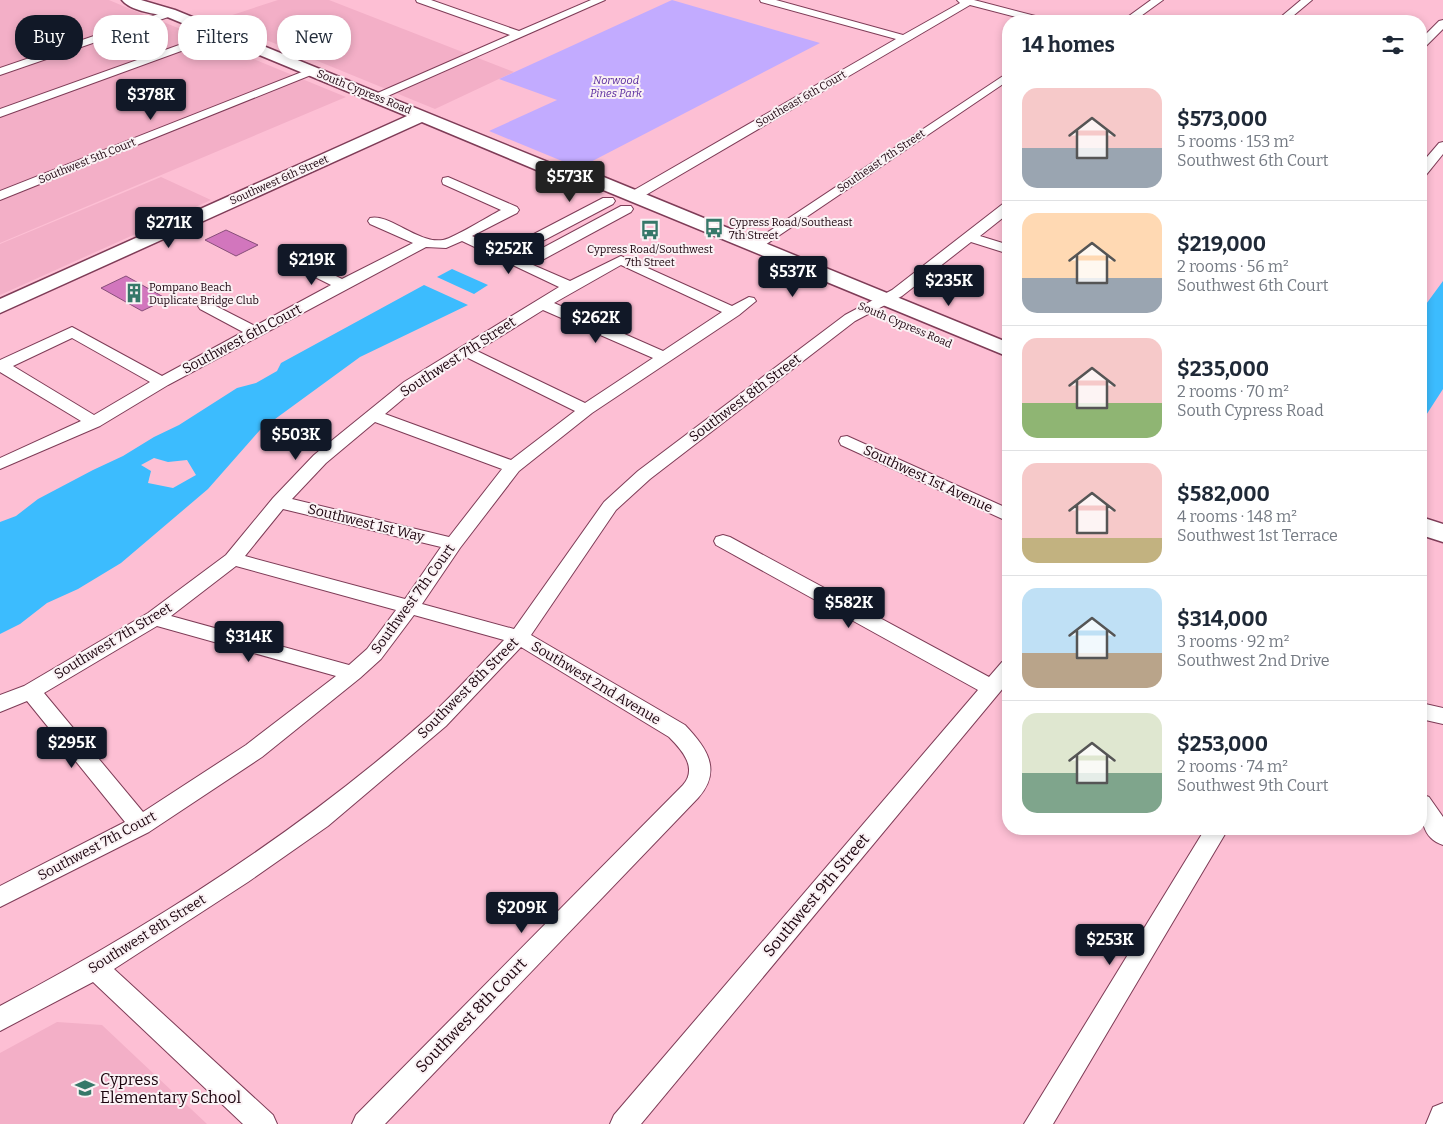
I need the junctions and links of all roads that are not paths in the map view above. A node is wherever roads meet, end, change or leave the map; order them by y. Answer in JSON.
{"nodes":[{"id":1,"x":129,"y":0,"type":"edge"},
{"id":2,"x":157,"y":0,"type":"edge"},
{"id":3,"x":421,"y":0,"type":"edge"},
{"id":4,"x":600,"y":0,"type":"edge"},
{"id":5,"x":764,"y":0,"type":"edge"},
{"id":6,"x":1009,"y":0,"type":"edge"},
{"id":7,"x":1158,"y":0,"type":"edge"},
{"id":8,"x":1307,"y":0,"type":"edge"},
{"id":9,"x":965,"y":1,"type":"edge"},
{"id":10,"x":994,"y":9,"type":"junction"},
{"id":11,"x":170,"y":13,"type":"junction"},
{"id":12,"x":1018,"y":15,"type":"edge"},
{"id":13,"x":1136,"y":15,"type":"edge"},
{"id":14,"x":1288,"y":15,"type":"edge"},
{"id":15,"x":178,"y":16,"type":"edge"},
{"id":16,"x":1443,"y":23,"type":"edge"},
{"id":17,"x":520,"y":35,"type":"junction"},
{"id":18,"x":906,"y":38,"type":"junction"},
{"id":19,"x":1427,"y":39,"type":"edge"},
{"id":20,"x":178,"y":49,"type":"edge"},
{"id":21,"x":267,"y":53,"type":"edge"},
{"id":22,"x":312,"y":71,"type":"junction"},
{"id":23,"x":0,"y":72,"type":"edge"},
{"id":24,"x":1002,"y":80,"type":"edge"},
{"id":25,"x":377,"y":97,"type":"junction"},
{"id":26,"x":0,"y":113,"type":"edge"},
{"id":27,"x":422,"y":116,"type":"junction"},
{"id":28,"x":1427,"y":147,"type":"edge"},
{"id":29,"x":1441,"y":148,"type":"edge"},
{"id":30,"x":1427,"y":165,"type":"edge"},
{"id":31,"x":557,"y":172,"type":"junction"},
{"id":32,"x":448,"y":181,"type":"dead end"},
{"id":33,"x":0,"y":196,"type":"edge"},
{"id":34,"x":623,"y":202,"type":"junction"},
{"id":35,"x":512,"y":210,"type":"joint"},
{"id":36,"x":1002,"y":212,"type":"edge"},
{"id":37,"x":375,"y":221,"type":"dead end"},
{"id":38,"x":461,"y":236,"type":"junction"},
{"id":39,"x":970,"y":237,"type":"junction"},
{"id":40,"x":424,"y":244,"type":"junction"},
{"id":41,"x":754,"y":246,"type":"junction"},
{"id":42,"x":1002,"y":248,"type":"edge"},
{"id":43,"x":503,"y":256,"type":"junction"},
{"id":44,"x":294,"y":261,"type":"dead end"},
{"id":45,"x":522,"y":265,"type":"junction"},
{"id":46,"x":342,"y":284,"type":"junction"},
{"id":47,"x":570,"y":287,"type":"junction"},
{"id":48,"x":542,"y":304,"type":"junction"},
{"id":49,"x":875,"y":304,"type":"junction"},
{"id":50,"x":205,"y":306,"type":"dead end"},
{"id":51,"x":741,"y":306,"type":"joint"},
{"id":52,"x":0,"y":307,"type":"edge"},
{"id":53,"x":72,"y":332,"type":"joint"},
{"id":54,"x":254,"y":332,"type":"junction"},
{"id":55,"x":1002,"y":349,"type":"edge"},
{"id":56,"x":465,"y":351,"type":"junction"},
{"id":57,"x":663,"y":357,"type":"junction"},
{"id":58,"x":0,"y":366,"type":"edge"},
{"id":59,"x":1002,"y":366,"type":"edge"},
{"id":60,"x":162,"y":382,"type":"junction"},
{"id":61,"x":586,"y":410,"type":"junction"},
{"id":62,"x":374,"y":416,"type":"junction"},
{"id":63,"x":94,"y":422,"type":"junction"},
{"id":64,"x":847,"y":441,"type":"dead end"},
{"id":65,"x":1,"y":462,"type":"edge"},
{"id":66,"x":513,"y":467,"type":"junction"},
{"id":67,"x":279,"y":502,"type":"junction"},
{"id":68,"x":1002,"y":513,"type":"edge"},
{"id":69,"x":1427,"y":528,"type":"edge"},
{"id":70,"x":1443,"y":534,"type":"edge"},
{"id":71,"x":723,"y":541,"type":"dead end"},
{"id":72,"x":453,"y":544,"type":"junction"},
{"id":73,"x":233,"y":559,"type":"junction"},
{"id":74,"x":410,"y":606,"type":"junction"},
{"id":75,"x":155,"y":618,"type":"junction"},
{"id":76,"x":519,"y":637,"type":"junction"},
{"id":77,"x":353,"y":673,"type":"junction"},
{"id":78,"x":1002,"y":675,"type":"edge"},
{"id":79,"x":991,"y":688,"type":"junction"},
{"id":80,"x":31,"y":690,"type":"junction"},
{"id":81,"x":0,"y":704,"type":"edge"},
{"id":82,"x":1427,"y":712,"type":"edge"},
{"id":83,"x":1443,"y":716,"type":"edge"},
{"id":84,"x":693,"y":747,"type":"joint"},
{"id":85,"x":1427,"y":812,"type":"edge"},
{"id":86,"x":141,"y":825,"type":"junction"},
{"id":87,"x":1213,"y":835,"type":"edge"},
{"id":88,"x":1443,"y":836,"type":"edge"},
{"id":89,"x":0,"y":897,"type":"edge"},
{"id":90,"x":94,"y":968,"type":"junction"},
{"id":91,"x":0,"y":1018,"type":"edge"},
{"id":92,"x":1443,"y":1116,"type":"edge"},
{"id":93,"x":263,"y":1124,"type":"edge"},
{"id":94,"x":366,"y":1124,"type":"edge"},
{"id":95,"x":624,"y":1124,"type":"edge"},
{"id":96,"x":1038,"y":1124,"type":"edge"},
{"id":97,"x":1440,"y":1124,"type":"edge"}],
"edges":[{"from":1,"to":11,"type":"street","name":"South Cypress Road"},
{"from":2,"to":11,"type":"street","name":"South Cypress Road"},
{"from":3,"to":17,"type":"street"},
{"from":4,"to":17,"type":"street"},
{"from":5,"to":18,"type":"street"},
{"from":6,"to":10,"type":"street"},
{"from":7,"to":13,"type":"street"},
{"from":8,"to":14,"type":"street"},
{"from":9,"to":10,"type":"street"},
{"from":9,"to":18,"type":"street","name":"Southeast 6th Court"},
{"from":10,"to":12,"type":"street"},
{"from":11,"to":15,"type":"street","name":"South Cypress Road"},
{"from":11,"to":23,"type":"street"},
{"from":16,"to":19,"type":"street"},
{"from":17,"to":25,"type":"street"},
{"from":18,"to":34,"type":"street","name":"Southeast 6th Court"},
{"from":20,"to":26,"type":"street"},
{"from":21,"to":22,"type":"street","name":"South Cypress Road"},
{"from":22,"to":25,"type":"street","name":"South Cypress Road"},
{"from":22,"to":33,"type":"street","name":"Southwest 5th Court"},
{"from":24,"to":41,"type":"street","name":"Southeast 7th Street"},
{"from":25,"to":27,"type":"street","name":"South Cypress Road"},
{"from":27,"to":31,"type":"street","name":"South Cypress Road"},
{"from":27,"to":52,"type":"street","name":"Southwest 6th Street"},
{"from":28,"to":29,"type":"street"},
{"from":29,"to":30,"type":"street"},
{"from":31,"to":34,"type":"street","name":"South Cypress Road"},
{"from":31,"to":34,"type":"street","name":"South Cypress Road"},
{"from":32,"to":35,"type":"street"},
{"from":34,"to":41,"type":"street","name":"South Cypress Road"},
{"from":34,"to":43,"type":"street"},
{"from":34,"to":45,"type":"street"},
{"from":34,"to":49,"type":"street","name":"South Cypress Road"},
{"from":35,"to":38,"type":"street","name":"Southwest 6th Court"},
{"from":36,"to":39,"type":"street","name":"Southwest 8th Street"},
{"from":37,"to":40,"type":"street"},
{"from":38,"to":40,"type":"street","name":"Southwest 6th Court"},
{"from":38,"to":43,"type":"street"},
{"from":39,"to":42,"type":"street"},
{"from":39,"to":49,"type":"street","name":"Southwest 8th Street"},
{"from":40,"to":46,"type":"street","name":"Southwest 6th Court"},
{"from":41,"to":49,"type":"street","name":"South Cypress Road"},
{"from":43,"to":45,"type":"street"},
{"from":44,"to":46,"type":"street"},
{"from":45,"to":47,"type":"street"},
{"from":46,"to":54,"type":"street","name":"Southwest 6th Court"},
{"from":47,"to":48,"type":"street","name":"Southwest 7th Street"},
{"from":47,"to":51,"type":"street","name":"Southwest 7th Street"},
{"from":48,"to":56,"type":"street","name":"Southwest 7th Street"},
{"from":48,"to":57,"type":"street"},
{"from":49,"to":55,"type":"street","name":"South Cypress Road"},
{"from":49,"to":59,"type":"street","name":"South Cypress Road"},
{"from":49,"to":76,"type":"street","name":"Southwest 8th Street"},
{"from":50,"to":54,"type":"street"},
{"from":51,"to":57,"type":"street","name":"Southwest 7th Court"},
{"from":53,"to":58,"type":"street"},
{"from":53,"to":60,"type":"street"},
{"from":54,"to":60,"type":"street","name":"Southwest 6th Court"},
{"from":56,"to":61,"type":"street"},
{"from":56,"to":62,"type":"street","name":"Southwest 7th Street"},
{"from":57,"to":61,"type":"street","name":"Southwest 7th Court"},
{"from":58,"to":63,"type":"street"},
{"from":60,"to":63,"type":"street","name":"Southwest 6th Court"},
{"from":61,"to":66,"type":"street","name":"Southwest 7th Court"},
{"from":62,"to":66,"type":"street"},
{"from":62,"to":67,"type":"street","name":"Southwest 7th Street"},
{"from":63,"to":65,"type":"street","name":"Southwest 6th Court"},
{"from":64,"to":68,"type":"street","name":"Southwest 1st Avenue"},
{"from":66,"to":72,"type":"street","name":"Southwest 7th Court"},
{"from":67,"to":72,"type":"street","name":"Southwest 1st Way"},
{"from":67,"to":73,"type":"street","name":"Southwest 7th Street"},
{"from":69,"to":70,"type":"street"},
{"from":71,"to":79,"type":"street"},
{"from":72,"to":74,"type":"street","name":"Southwest 7th Court"},
{"from":73,"to":74,"type":"street","name":"Southwest 2nd Avenue"},
{"from":73,"to":75,"type":"street","name":"Southwest 7th Street"},
{"from":74,"to":76,"type":"street","name":"Southwest 2nd Avenue"},
{"from":74,"to":77,"type":"street","name":"Southwest 7th Court"},
{"from":75,"to":77,"type":"street"},
{"from":75,"to":80,"type":"street","name":"Southwest 7th Street"},
{"from":76,"to":84,"type":"street","name":"Southwest 2nd Avenue"},
{"from":76,"to":90,"type":"street","name":"Southwest 8th Street"},
{"from":77,"to":86,"type":"street","name":"Southwest 7th Court"},
{"from":78,"to":79,"type":"street","name":"Southwest 9th Street"},
{"from":79,"to":95,"type":"street","name":"Southwest 9th Street"},
{"from":80,"to":81,"type":"street","name":"Southwest 7th Street"},
{"from":80,"to":86,"type":"street"},
{"from":82,"to":83,"type":"street"},
{"from":84,"to":94,"type":"street","name":"Southwest 8th Court"},
{"from":85,"to":88,"type":"street"},
{"from":86,"to":89,"type":"street","name":"Southwest 7th Court"},
{"from":87,"to":96,"type":"street"},
{"from":90,"to":91,"type":"street","name":"Southwest 8th Street"},
{"from":90,"to":93,"type":"street"},
{"from":92,"to":97,"type":"street"}]}
